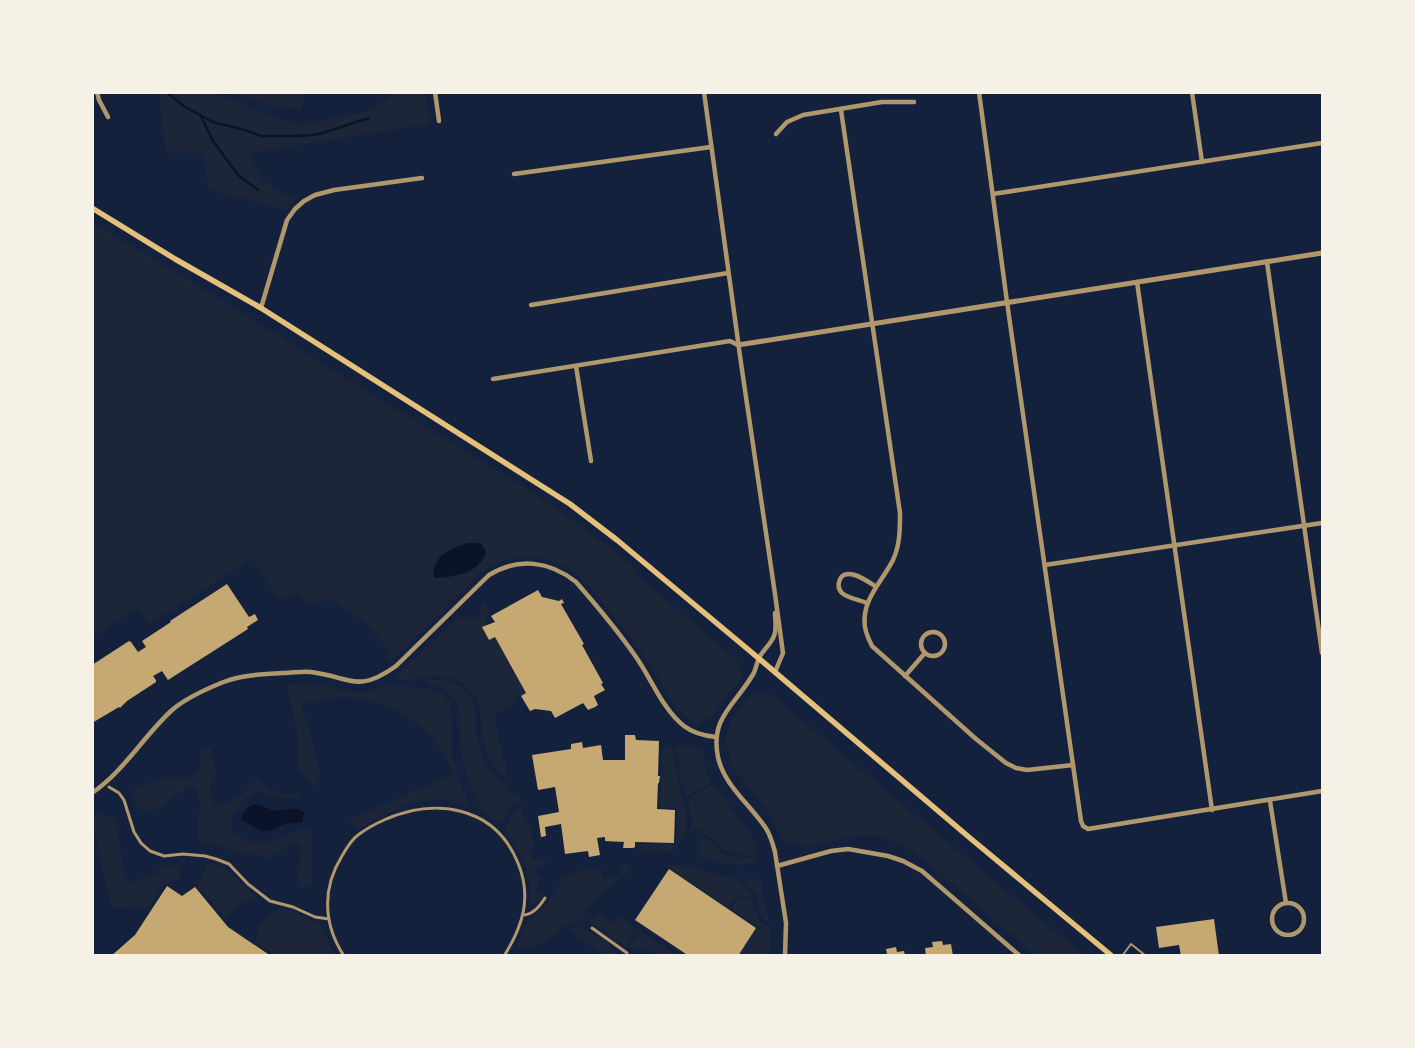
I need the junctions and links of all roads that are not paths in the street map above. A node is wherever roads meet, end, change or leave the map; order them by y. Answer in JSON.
{"nodes":[{"id":1,"x":97,"y":92,"type":"edge"},
{"id":2,"x":435,"y":92,"type":"edge"},
{"id":3,"x":704,"y":92,"type":"edge"},
{"id":4,"x":979,"y":92,"type":"edge"},
{"id":5,"x":1192,"y":92,"type":"edge"},
{"id":6,"x":914,"y":102,"type":"dead end"},
{"id":7,"x":841,"y":110,"type":"junction"},
{"id":8,"x":108,"y":117,"type":"dead end"},
{"id":9,"x":439,"y":121,"type":"dead end"},
{"id":10,"x":776,"y":134,"type":"dead end"},
{"id":11,"x":1322,"y":143,"type":"edge"},
{"id":12,"x":711,"y":147,"type":"junction"},
{"id":13,"x":1202,"y":162,"type":"junction"},
{"id":14,"x":514,"y":174,"type":"dead end"},
{"id":15,"x":422,"y":178,"type":"dead end"},
{"id":16,"x":993,"y":194,"type":"junction"},
{"id":17,"x":92,"y":208,"type":"edge"},
{"id":18,"x":1322,"y":253,"type":"edge"},
{"id":19,"x":1267,"y":262,"type":"junction"},
{"id":20,"x":728,"y":273,"type":"junction"},
{"id":21,"x":1137,"y":282,"type":"junction"},
{"id":22,"x":1007,"y":302,"type":"junction"},
{"id":23,"x":531,"y":305,"type":"dead end"},
{"id":24,"x":261,"y":308,"type":"junction"},
{"id":25,"x":872,"y":324,"type":"junction"},
{"id":26,"x":738,"y":344,"type":"junction"},
{"id":27,"x":576,"y":366,"type":"junction"},
{"id":28,"x":493,"y":379,"type":"dead end"},
{"id":29,"x":592,"y":461,"type":"dead end"},
{"id":30,"x":1322,"y":523,"type":"edge"},
{"id":31,"x":1305,"y":526,"type":"junction"},
{"id":32,"x":1175,"y":546,"type":"junction"},
{"id":33,"x":1045,"y":565,"type":"junction"},
{"id":34,"x":875,"y":586,"type":"junction"},
{"id":35,"x":775,"y":594,"type":"junction"},
{"id":36,"x":867,"y":603,"type":"junction"},
{"id":37,"x":1322,"y":652,"type":"edge"},
{"id":38,"x":925,"y":653,"type":"junction"},
{"id":39,"x":758,"y":659,"type":"junction"},
{"id":40,"x":775,"y":672,"type":"junction"},
{"id":41,"x":905,"y":676,"type":"junction"},
{"id":42,"x":716,"y":737,"type":"junction"},
{"id":43,"x":1073,"y":765,"type":"junction"},
{"id":44,"x":110,"y":788,"type":"dead end"},
{"id":45,"x":1322,"y":791,"type":"edge"},
{"id":46,"x":92,"y":793,"type":"edge"},
{"id":47,"x":1270,"y":801,"type":"junction"},
{"id":48,"x":1212,"y":810,"type":"junction"},
{"id":49,"x":777,"y":866,"type":"junction"},
{"id":50,"x":545,"y":898,"type":"dead end"},
{"id":51,"x":1286,"y":903,"type":"junction"},
{"id":52,"x":523,"y":915,"type":"junction"},
{"id":53,"x":329,"y":919,"type":"junction"},
{"id":54,"x":592,"y":928,"type":"dead end"},
{"id":55,"x":628,"y":955,"type":"edge"},
{"id":56,"x":344,"y":956,"type":"edge"},
{"id":57,"x":504,"y":956,"type":"edge"},
{"id":58,"x":786,"y":956,"type":"edge"},
{"id":59,"x":1020,"y":956,"type":"edge"},
{"id":60,"x":1112,"y":956,"type":"edge"},
{"id":61,"x":1122,"y":956,"type":"edge"},
{"id":62,"x":1146,"y":956,"type":"edge"}],
"edges":[{"from":1,"to":8,"type":"street"},
{"from":2,"to":9,"type":"street"},
{"from":3,"to":12,"type":"street"},
{"from":4,"to":16,"type":"street"},
{"from":5,"to":13,"type":"street"},
{"from":6,"to":7,"type":"street"},
{"from":7,"to":10,"type":"street"},
{"from":7,"to":25,"type":"street"},
{"from":11,"to":13,"type":"street"},
{"from":12,"to":14,"type":"street"},
{"from":12,"to":20,"type":"street"},
{"from":13,"to":16,"type":"street"},
{"from":15,"to":24,"type":"street"},
{"from":16,"to":22,"type":"street"},
{"from":17,"to":24,"type":"main road"},
{"from":18,"to":19,"type":"street"},
{"from":19,"to":21,"type":"street"},
{"from":19,"to":31,"type":"street"},
{"from":20,"to":23,"type":"street"},
{"from":20,"to":26,"type":"street"},
{"from":21,"to":22,"type":"street"},
{"from":21,"to":32,"type":"street"},
{"from":22,"to":25,"type":"street"},
{"from":22,"to":33,"type":"street"},
{"from":24,"to":39,"type":"main road"},
{"from":25,"to":26,"type":"street"},
{"from":25,"to":34,"type":"street"},
{"from":26,"to":27,"type":"street"},
{"from":26,"to":35,"type":"street"},
{"from":27,"to":28,"type":"street"},
{"from":27,"to":29,"type":"street"},
{"from":30,"to":31,"type":"street"},
{"from":31,"to":32,"type":"street"},
{"from":31,"to":37,"type":"street"},
{"from":32,"to":33,"type":"street"},
{"from":32,"to":48,"type":"street"},
{"from":33,"to":43,"type":"street"},
{"from":34,"to":36,"type":"street"},
{"from":34,"to":36,"type":"street"},
{"from":35,"to":39,"type":"street"},
{"from":35,"to":40,"type":"street"},
{"from":36,"to":41,"type":"street"},
{"from":38,"to":38,"type":"street"},
{"from":38,"to":41,"type":"street"},
{"from":39,"to":40,"type":"main road"},
{"from":39,"to":42,"type":"street"},
{"from":40,"to":60,"type":"main road"},
{"from":41,"to":43,"type":"street"},
{"from":42,"to":46,"type":"street"},
{"from":42,"to":49,"type":"street"},
{"from":43,"to":48,"type":"street"},
{"from":44,"to":53,"type":"street"},
{"from":45,"to":47,"type":"street"},
{"from":47,"to":48,"type":"street"},
{"from":47,"to":51,"type":"street"},
{"from":49,"to":58,"type":"street"},
{"from":49,"to":59,"type":"street"},
{"from":50,"to":52,"type":"street"},
{"from":51,"to":51,"type":"street"},
{"from":52,"to":53,"type":"street"},
{"from":52,"to":57,"type":"street"},
{"from":53,"to":56,"type":"street"},
{"from":54,"to":55,"type":"street"},
{"from":61,"to":62,"type":"lane"}]}
